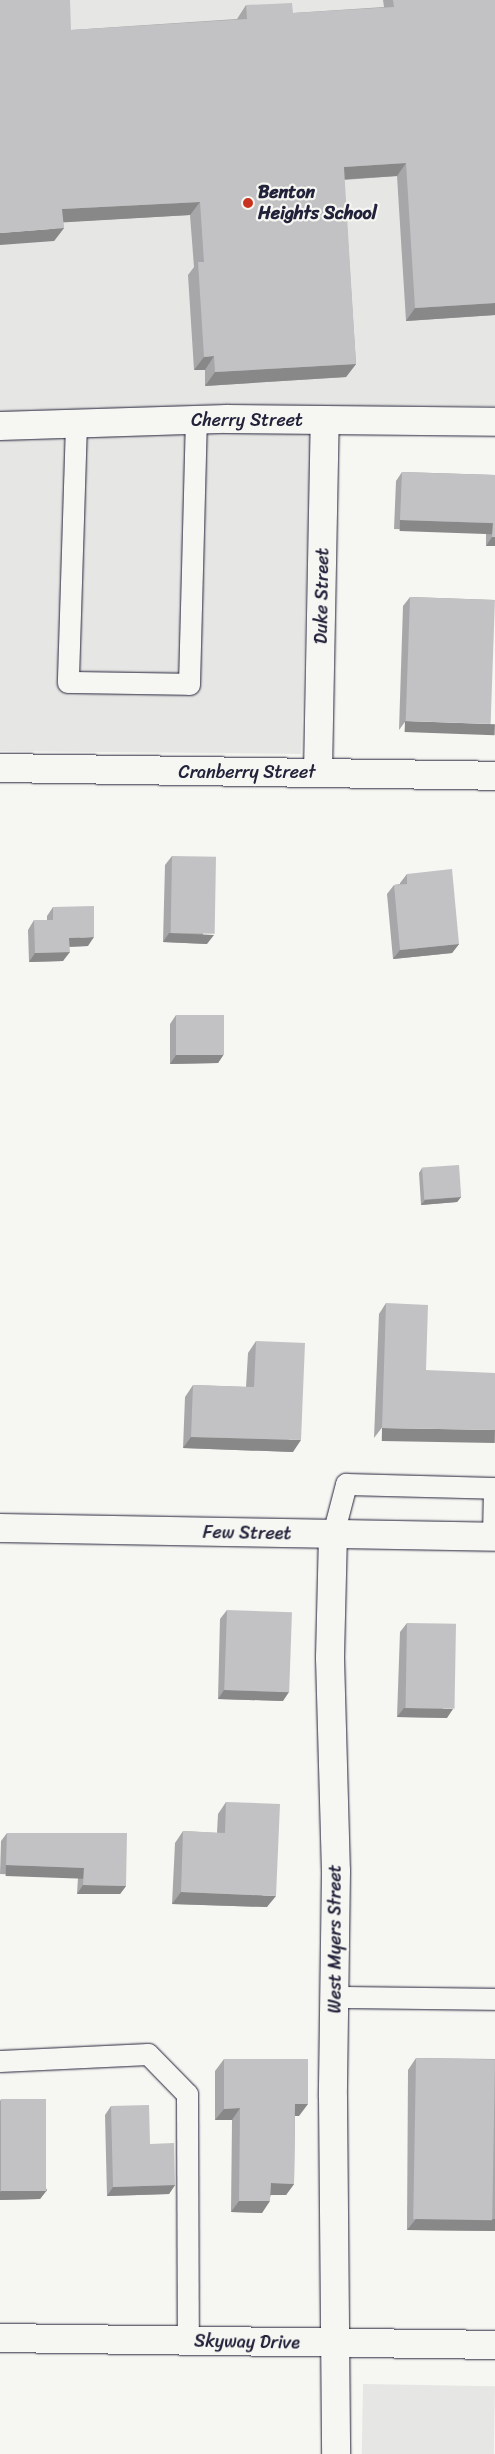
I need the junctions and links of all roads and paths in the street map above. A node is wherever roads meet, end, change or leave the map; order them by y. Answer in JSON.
{"nodes":[{"id":1,"x":196,"y":420,"type":"junction"},
{"id":2,"x":325,"y":420,"type":"junction"},
{"id":3,"x":495,"y":422,"type":"edge"},
{"id":4,"x":76,"y":423,"type":"junction"},
{"id":5,"x":0,"y":426,"type":"edge"},
{"id":6,"x":0,"y":768,"type":"edge"},
{"id":7,"x":318,"y":772,"type":"junction"},
{"id":8,"x":495,"y":776,"type":"edge"},
{"id":9,"x":0,"y":1528,"type":"edge"},
{"id":10,"x":333,"y":1534,"type":"junction"},
{"id":11,"x":494,"y":1537,"type":"edge"},
{"id":12,"x":334,"y":1997,"type":"junction"},
{"id":13,"x":495,"y":2000,"type":"edge"},
{"id":14,"x":0,"y":2061,"type":"edge"},
{"id":15,"x":0,"y":2338,"type":"edge"},
{"id":16,"x":188,"y":2341,"type":"junction"},
{"id":17,"x":336,"y":2344,"type":"junction"},
{"id":18,"x":495,"y":2346,"type":"edge"},
{"id":19,"x":336,"y":2454,"type":"edge"}],
"edges":[{"from":1,"to":2,"type":"street","name":"Cherry Street"},
{"from":1,"to":4,"type":"street","name":"Cherry Street"},
{"from":1,"to":4,"type":"lane"},
{"from":2,"to":3,"type":"street","name":"Cherry Street"},
{"from":2,"to":7,"type":"street","name":"Duke Street"},
{"from":4,"to":5,"type":"street","name":"Cherry Street"},
{"from":6,"to":7,"type":"street","name":"Cranberry Street"},
{"from":7,"to":8,"type":"street","name":"Cranberry Street"},
{"from":9,"to":10,"type":"street","name":"Few Street"},
{"from":10,"to":11,"type":"street","name":"Few Street"},
{"from":10,"to":11,"type":"lane"},
{"from":10,"to":12,"type":"street","name":"West Myers Street"},
{"from":12,"to":13,"type":"lane"},
{"from":12,"to":17,"type":"street","name":"West Myers Street"},
{"from":14,"to":16,"type":"lane"},
{"from":15,"to":16,"type":"street","name":"Skyway Drive"},
{"from":16,"to":17,"type":"street","name":"Skyway Drive"},
{"from":17,"to":18,"type":"street","name":"Skyway Drive"},
{"from":17,"to":19,"type":"street","name":"West Myers Street"}]}
